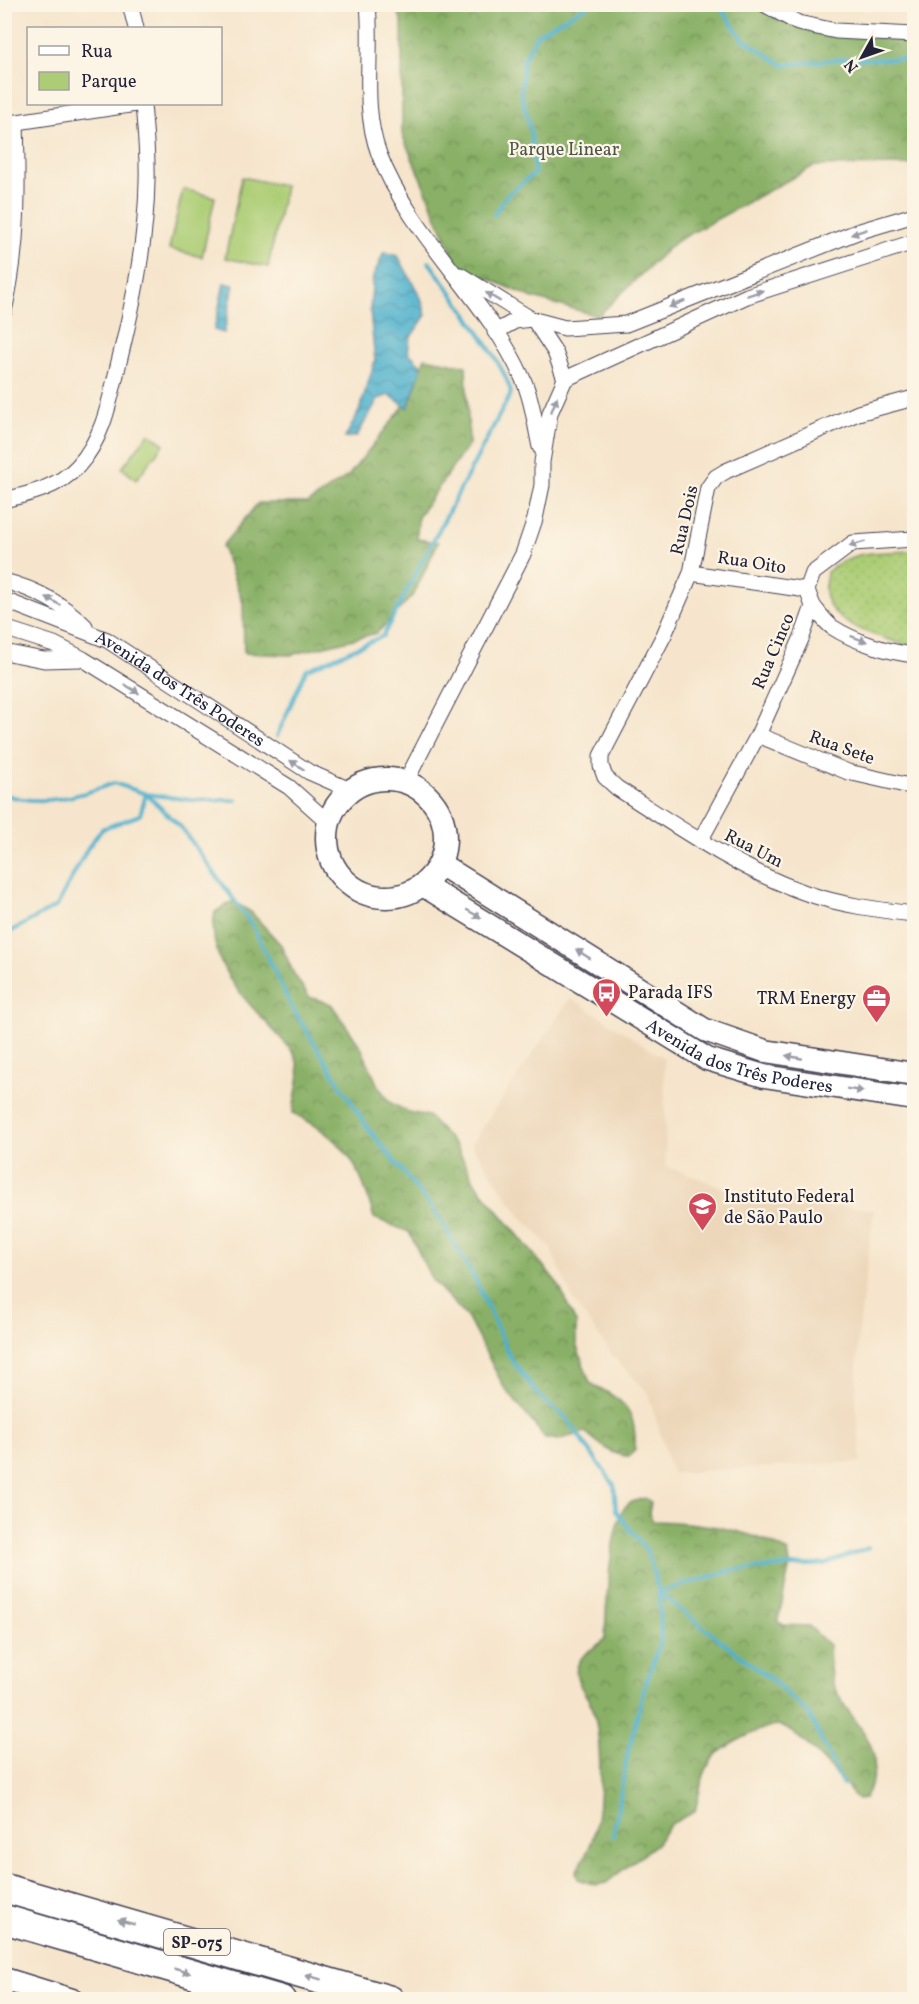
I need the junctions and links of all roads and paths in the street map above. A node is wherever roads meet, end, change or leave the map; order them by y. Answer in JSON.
{"nodes":[{"id":1,"x":130,"y":4,"type":"edge"},
{"id":2,"x":368,"y":4,"type":"edge"},
{"id":3,"x":764,"y":4,"type":"edge"},
{"id":4,"x":136,"y":27,"type":"edge"},
{"id":5,"x":915,"y":35,"type":"edge"},
{"id":6,"x":130,"y":105,"type":"edge"},
{"id":7,"x":143,"y":105,"type":"edge"},
{"id":8,"x":10,"y":124,"type":"edge"},
{"id":9,"x":915,"y":215,"type":"edge"},
{"id":10,"x":915,"y":243,"type":"edge"},
{"id":11,"x":453,"y":270,"type":"junction"},
{"id":12,"x":4,"y":311,"type":"edge"},
{"id":13,"x":533,"y":320,"type":"junction"},
{"id":14,"x":495,"y":332,"type":"junction"},
{"id":15,"x":566,"y":379,"type":"junction"},
{"id":16,"x":915,"y":398,"type":"edge"},
{"id":17,"x":542,"y":462,"type":"junction"},
{"id":18,"x":4,"y":500,"type":"edge"},
{"id":19,"x":915,"y":539,"type":"edge"},
{"id":20,"x":692,"y":573,"type":"junction"},
{"id":21,"x":4,"y":581,"type":"edge"},
{"id":22,"x":807,"y":590,"type":"junction"},
{"id":23,"x":6,"y":604,"type":"edge"},
{"id":24,"x":813,"y":606,"type":"junction"},
{"id":25,"x":74,"y":625,"type":"junction"},
{"id":26,"x":831,"y":626,"type":"junction"},
{"id":27,"x":4,"y":628,"type":"edge"},
{"id":28,"x":94,"y":634,"type":"junction"},
{"id":29,"x":802,"y":637,"type":"junction"},
{"id":30,"x":64,"y":649,"type":"junction"},
{"id":31,"x":4,"y":652,"type":"edge"},
{"id":32,"x":915,"y":655,"type":"edge"},
{"id":33,"x":82,"y":658,"type":"junction"},
{"id":34,"x":758,"y":735,"type":"junction"},
{"id":35,"x":601,"y":766,"type":"joint"},
{"id":36,"x":406,"y":781,"type":"junction"},
{"id":37,"x":915,"y":787,"type":"edge"},
{"id":38,"x":350,"y":790,"type":"junction"},
{"id":39,"x":328,"y":822,"type":"junction"},
{"id":40,"x":700,"y":841,"type":"junction"},
{"id":41,"x":440,"y":864,"type":"junction"},
{"id":42,"x":423,"y":885,"type":"junction"},
{"id":43,"x":915,"y":914,"type":"edge"},
{"id":44,"x":915,"y":1074,"type":"edge"},
{"id":45,"x":915,"y":1099,"type":"edge"},
{"id":46,"x":4,"y":1888,"type":"edge"},
{"id":47,"x":4,"y":1919,"type":"edge"},
{"id":48,"x":4,"y":1979,"type":"edge"},
{"id":49,"x":59,"y":1998,"type":"edge"},
{"id":50,"x":280,"y":2000,"type":"edge"},
{"id":51,"x":390,"y":2000,"type":"edge"}],
"edges":[{"from":1,"to":4,"type":"street"},
{"from":2,"to":11,"type":"street"},
{"from":3,"to":5,"type":"street"},
{"from":6,"to":8,"type":"street"},
{"from":7,"to":18,"type":"street"},
{"from":8,"to":12,"type":"street"},
{"from":9,"to":13,"type":"street","one_way":true},
{"from":15,"to":10,"type":"street","one_way":true},
{"from":13,"to":11,"type":"street","one_way":true},
{"from":11,"to":14,"type":"street"},
{"from":13,"to":14,"type":"street"},
{"from":13,"to":15,"type":"street"},
{"from":14,"to":17,"type":"street"},
{"from":17,"to":15,"type":"street","one_way":true},
{"from":16,"to":20,"type":"street","name":"Rua Dois"},
{"from":17,"to":36,"type":"street"},
{"from":19,"to":22,"type":"street","one_way":true},
{"from":20,"to":22,"type":"street","name":"Rua Oito"},
{"from":20,"to":35,"type":"street","name":"Rua Dois"},
{"from":28,"to":21,"type":"street","one_way":true},
{"from":22,"to":24,"type":"street","name":"Rua Cinco"},
{"from":23,"to":25,"type":"street","name":"Avenida dos Três Poderes"},
{"from":24,"to":26,"type":"street"},
{"from":24,"to":29,"type":"street","name":"Rua Cinco"},
{"from":25,"to":28,"type":"street","name":"Avenida dos Três Poderes"},
{"from":25,"to":30,"type":"street"},
{"from":26,"to":29,"type":"street"},
{"from":26,"to":32,"type":"street","one_way":true},
{"from":27,"to":30,"type":"street","name":"Avenida dos Três Poderes"},
{"from":38,"to":28,"type":"street","name":"Avenida dos Três Poderes","one_way":true},
{"from":29,"to":34,"type":"street","name":"Rua Cinco"},
{"from":30,"to":33,"type":"street","name":"Avenida dos Três Poderes"},
{"from":31,"to":33,"type":"street"},
{"from":33,"to":39,"type":"street","name":"Avenida dos Três Poderes","one_way":true},
{"from":34,"to":37,"type":"street","name":"Rua Sete"},
{"from":34,"to":40,"type":"street","name":"Rua Cinco"},
{"from":35,"to":40,"type":"street","name":"Rua Um"},
{"from":36,"to":38,"type":"street"},
{"from":36,"to":41,"type":"street"},
{"from":38,"to":39,"type":"street"},
{"from":39,"to":42,"type":"street"},
{"from":40,"to":43,"type":"street","name":"Rua Um"},
{"from":41,"to":42,"type":"street"},
{"from":44,"to":41,"type":"street","name":"Avenida dos Três Poderes","one_way":true},
{"from":42,"to":45,"type":"street","name":"Avenida dos Três Poderes","one_way":true},
{"from":51,"to":46,"type":"highway","number":"SP-075","one_way":true},
{"from":47,"to":50,"type":"highway","number":"SP-075","one_way":true},
{"from":48,"to":49,"type":"street"}]}
